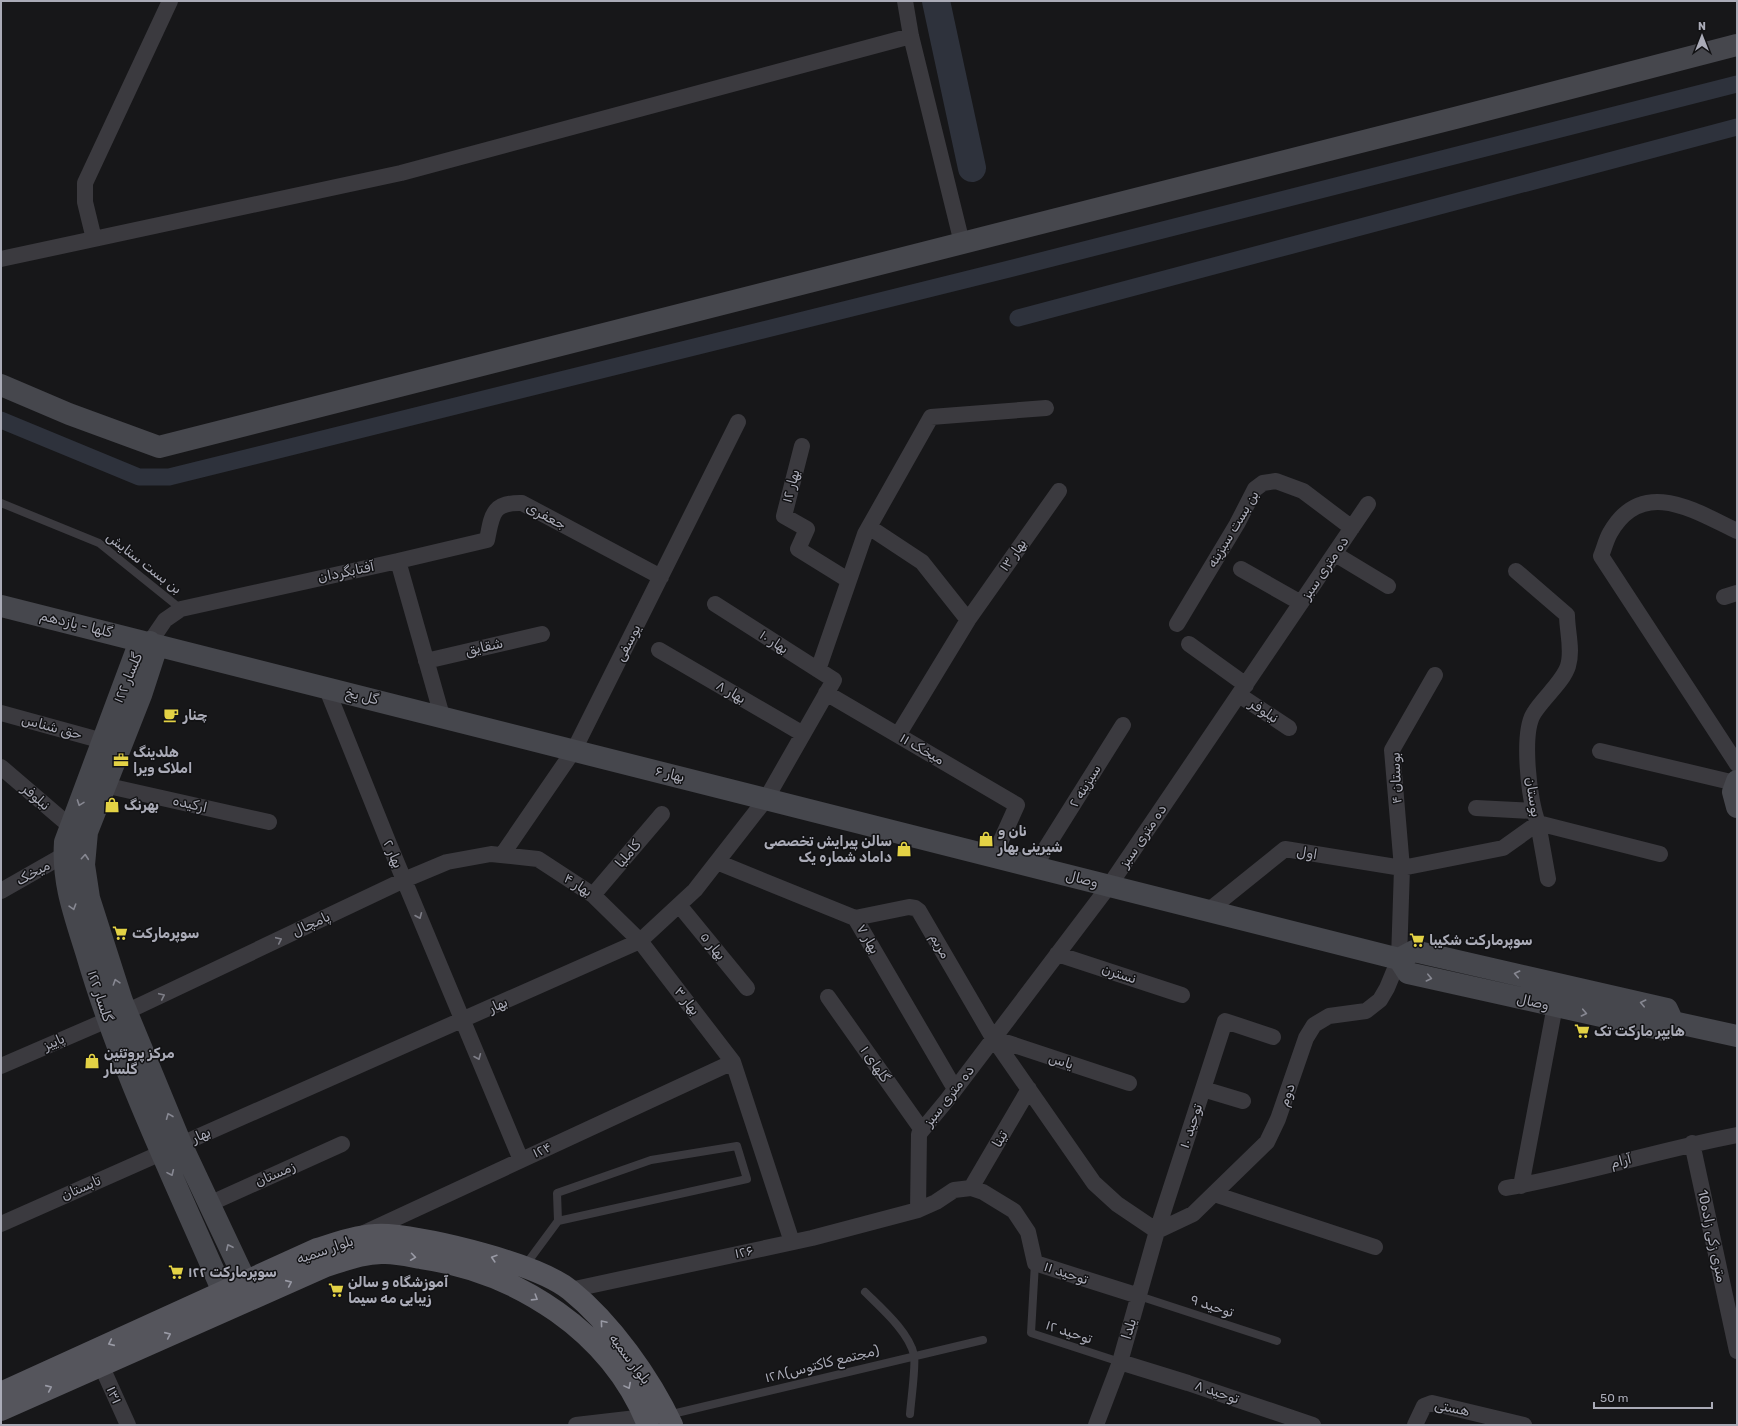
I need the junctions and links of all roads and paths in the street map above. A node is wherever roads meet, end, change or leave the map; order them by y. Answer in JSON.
{"nodes":[{"id":1,"x":170,"y":1,"type":"edge"},
{"id":2,"x":905,"y":1,"type":"edge"},
{"id":3,"x":911,"y":36,"type":"junction"},
{"id":4,"x":1737,"y":45,"type":"edge"},
{"id":5,"x":94,"y":239,"type":"junction"},
{"id":6,"x":962,"y":244,"type":"junction"},
{"id":7,"x":1,"y":259,"type":"edge"},
{"id":8,"x":1,"y":385,"type":"edge"},
{"id":9,"x":1046,"y":408,"type":"dead end"},
{"id":10,"x":738,"y":422,"type":"dead end"},
{"id":11,"x":802,"y":446,"type":"dead end"},
{"id":12,"x":1059,"y":491,"type":"dead end"},
{"id":13,"x":1,"y":503,"type":"edge"},
{"id":14,"x":1368,"y":504,"type":"dead end"},
{"id":15,"x":869,"y":527,"type":"junction"},
{"id":16,"x":1352,"y":528,"type":"junction"},
{"id":17,"x":1737,"y":531,"type":"edge"},
{"id":18,"x":1334,"y":554,"type":"junction"},
{"id":19,"x":398,"y":561,"type":"junction"},
{"id":20,"x":1241,"y":569,"type":"dead end"},
{"id":21,"x":1516,"y":571,"type":"dead end"},
{"id":22,"x":661,"y":577,"type":"junction"},
{"id":23,"x":848,"y":580,"type":"junction"},
{"id":24,"x":1388,"y":586,"type":"dead end"},
{"id":25,"x":1301,"y":603,"type":"junction"},
{"id":26,"x":715,"y":604,"type":"dead end"},
{"id":27,"x":1,"y":606,"type":"edge"},
{"id":28,"x":180,"y":609,"type":"junction"},
{"id":29,"x":968,"y":620,"type":"junction"},
{"id":30,"x":1177,"y":624,"type":"dead end"},
{"id":31,"x":542,"y":634,"type":"dead end"},
{"id":32,"x":150,"y":642,"type":"junction"},
{"id":33,"x":1189,"y":644,"type":"dead end"},
{"id":34,"x":659,"y":650,"type":"dead end"},
{"id":35,"x":426,"y":661,"type":"junction"},
{"id":36,"x":818,"y":670,"type":"junction"},
{"id":37,"x":1435,"y":675,"type":"dead end"},
{"id":38,"x":830,"y":686,"type":"junction"},
{"id":39,"x":326,"y":687,"type":"junction"},
{"id":40,"x":1242,"y":690,"type":"junction"},
{"id":41,"x":1,"y":713,"type":"edge"},
{"id":42,"x":442,"y":716,"type":"junction"},
{"id":43,"x":1123,"y":726,"type":"dead end"},
{"id":44,"x":1289,"y":728,"type":"dead end"},
{"id":45,"x":803,"y":734,"type":"junction"},
{"id":46,"x":898,"y":735,"type":"junction"},
{"id":47,"x":103,"y":741,"type":"junction"},
{"id":48,"x":574,"y":750,"type":"junction"},
{"id":49,"x":1600,"y":751,"type":"dead end"},
{"id":50,"x":1,"y":767,"type":"edge"},
{"id":51,"x":1736,"y":776,"type":"edge"},
{"id":52,"x":96,"y":783,"type":"junction"},
{"id":53,"x":766,"y":799,"type":"junction"},
{"id":54,"x":1737,"y":807,"type":"edge"},
{"id":55,"x":1476,"y":808,"type":"dead end"},
{"id":56,"x":662,"y":814,"type":"dead end"},
{"id":57,"x":1535,"y":817,"type":"junction"},
{"id":58,"x":269,"y":822,"type":"dead end"},
{"id":59,"x":71,"y":827,"type":"junction"},
{"id":60,"x":1660,"y":854,"type":"dead end"},
{"id":61,"x":502,"y":855,"type":"junction"},
{"id":62,"x":64,"y":856,"type":"junction"},
{"id":63,"x":994,"y":856,"type":"junction"},
{"id":64,"x":717,"y":862,"type":"junction"},
{"id":65,"x":1034,"y":866,"type":"junction"},
{"id":66,"x":1402,"y":868,"type":"junction"},
{"id":67,"x":1548,"y":879,"type":"dead end"},
{"id":68,"x":404,"y":880,"type":"junction"},
{"id":69,"x":1109,"y":886,"type":"junction"},
{"id":70,"x":1,"y":891,"type":"edge"},
{"id":71,"x":593,"y":894,"type":"junction"},
{"id":72,"x":679,"y":905,"type":"junction"},
{"id":73,"x":1208,"y":911,"type":"junction"},
{"id":74,"x":855,"y":918,"type":"junction"},
{"id":75,"x":640,"y":941,"type":"junction"},
{"id":76,"x":1057,"y":954,"type":"junction"},
{"id":77,"x":1399,"y":959,"type":"junction"},
{"id":78,"x":1559,"y":983,"type":"junction"},
{"id":79,"x":747,"y":988,"type":"dead end"},
{"id":80,"x":1182,"y":995,"type":"dead end"},
{"id":81,"x":828,"y":997,"type":"dead end"},
{"id":82,"x":1554,"y":1007,"type":"junction"},
{"id":83,"x":116,"y":1016,"type":"junction"},
{"id":84,"x":463,"y":1021,"type":"junction"},
{"id":85,"x":1673,"y":1022,"type":"junction"},
{"id":86,"x":1737,"y":1036,"type":"edge"},
{"id":87,"x":1273,"y":1037,"type":"dead end"},
{"id":88,"x":993,"y":1038,"type":"junction"},
{"id":89,"x":733,"y":1062,"type":"junction"},
{"id":90,"x":1,"y":1066,"type":"edge"},
{"id":91,"x":1129,"y":1083,"type":"dead end"},
{"id":92,"x":1203,"y":1088,"type":"junction"},
{"id":93,"x":955,"y":1089,"type":"junction"},
{"id":94,"x":1029,"y":1089,"type":"junction"},
{"id":95,"x":1243,"y":1101,"type":"dead end"},
{"id":96,"x":922,"y":1130,"type":"junction"},
{"id":97,"x":1737,"y":1135,"type":"edge"},
{"id":98,"x":1692,"y":1143,"type":"junction"},
{"id":99,"x":342,"y":1144,"type":"dead end"},
{"id":100,"x":171,"y":1148,"type":"junction"},
{"id":101,"x":521,"y":1160,"type":"junction"},
{"id":102,"x":971,"y":1188,"type":"junction"},
{"id":103,"x":1214,"y":1194,"type":"junction"},
{"id":104,"x":209,"y":1204,"type":"junction"},
{"id":105,"x":918,"y":1210,"type":"junction"},
{"id":106,"x":558,"y":1221,"type":"junction"},
{"id":107,"x":1,"y":1224,"type":"edge"},
{"id":108,"x":1157,"y":1231,"type":"junction"},
{"id":109,"x":351,"y":1238,"type":"junction"},
{"id":110,"x":792,"y":1242,"type":"junction"},
{"id":111,"x":1375,"y":1247,"type":"dead end"},
{"id":112,"x":1035,"y":1263,"type":"junction"},
{"id":113,"x":524,"y":1267,"type":"junction"},
{"id":114,"x":249,"y":1290,"type":"junction"},
{"id":115,"x":570,"y":1290,"type":"junction"},
{"id":116,"x":865,"y":1292,"type":"dead end"},
{"id":117,"x":1139,"y":1296,"type":"junction"},
{"id":118,"x":226,"y":1300,"type":"junction"},
{"id":119,"x":1734,"y":1326,"type":"edge"},
{"id":120,"x":983,"y":1340,"type":"dead end"},
{"id":121,"x":1277,"y":1341,"type":"dead end"},
{"id":122,"x":1737,"y":1352,"type":"edge"},
{"id":123,"x":914,"y":1356,"type":"junction"},
{"id":124,"x":1120,"y":1362,"type":"junction"},
{"id":125,"x":101,"y":1364,"type":"junction"},
{"id":126,"x":8,"y":1398,"type":"edge"},
{"id":127,"x":910,"y":1414,"type":"dead end"},
{"id":128,"x":669,"y":1420,"type":"edge"},
{"id":129,"x":646,"y":1421,"type":"edge"},
{"id":130,"x":128,"y":1425,"type":"edge"},
{"id":131,"x":576,"y":1425,"type":"edge"},
{"id":132,"x":1097,"y":1425,"type":"edge"},
{"id":133,"x":1313,"y":1425,"type":"edge"},
{"id":134,"x":1415,"y":1425,"type":"edge"},
{"id":135,"x":1524,"y":1425,"type":"edge"}],
"edges":[{"from":1,"to":5,"type":"street"},
{"from":2,"to":3,"type":"street"},
{"from":3,"to":5,"type":"street"},
{"from":3,"to":6,"type":"street"},
{"from":4,"to":6,"type":"main road"},
{"from":5,"to":7,"type":"street"},
{"from":6,"to":8,"type":"main road"},
{"from":9,"to":15,"type":"street"},
{"from":10,"to":22,"type":"street","name":"یوسفی"},
{"from":11,"to":23,"type":"street","name":"بهار ۱۲"},
{"from":12,"to":29,"type":"street","name":"بهار ۱۳"},
{"from":13,"to":28,"type":"lane","name":"بن بست ستایش"},
{"from":14,"to":16,"type":"street","name":"ده متری سبز"},
{"from":15,"to":23,"type":"street"},
{"from":15,"to":29,"type":"street"},
{"from":16,"to":18,"type":"street","name":"ده متری سبز"},
{"from":16,"to":30,"type":"street","name":"بن بست سبزینه"},
{"from":17,"to":51,"type":"street"},
{"from":18,"to":24,"type":"street"},
{"from":18,"to":25,"type":"street","name":"ده متری سبز"},
{"from":19,"to":22,"type":"street","name":"جعفری"},
{"from":19,"to":28,"type":"street","name":"آفتابگردان"},
{"from":19,"to":35,"type":"street"},
{"from":20,"to":25,"type":"street"},
{"from":21,"to":57,"type":"street","name":"بوستان"},
{"from":22,"to":48,"type":"street","name":"یوسفی"},
{"from":23,"to":36,"type":"street"},
{"from":25,"to":40,"type":"street","name":"ده متری سبز"},
{"from":26,"to":36,"type":"street","name":"بهار ۱۰"},
{"from":27,"to":32,"type":"main road","name":"گلها - یازدهم"},
{"from":28,"to":32,"type":"street","name":"آفتابگردان"},
{"from":29,"to":46,"type":"street","name":"بهار ۱۳"},
{"from":31,"to":35,"type":"street","name":"شقایق"},
{"from":32,"to":39,"type":"main road","name":"گل یخ"},
{"from":32,"to":47,"type":"main road","name":"گلسار ۱۲۲"},
{"from":32,"to":52,"type":"main road","name":"گلسار ۱۲۲"},
{"from":33,"to":40,"type":"street","name":"نیلوفر"},
{"from":34,"to":45,"type":"street","name":"بهار ۸"},
{"from":35,"to":42,"type":"street"},
{"from":36,"to":38,"type":"street","name":"بهار ۱۰"},
{"from":37,"to":66,"type":"street","name":"بوستان ۴"},
{"from":38,"to":45,"type":"street","name":"بهار"},
{"from":38,"to":46,"type":"street","name":"میخک ۱۱"},
{"from":39,"to":42,"type":"main road","name":"گل یخ"},
{"from":39,"to":68,"type":"street","name":"بهار ۲"},
{"from":40,"to":44,"type":"street","name":"نیلوفر"},
{"from":40,"to":69,"type":"street","name":"ده متری سبز"},
{"from":41,"to":47,"type":"street","name":"حق شناس"},
{"from":42,"to":48,"type":"main road","name":"گل یخ"},
{"from":43,"to":65,"type":"street","name":"سبزینه ۲"},
{"from":45,"to":53,"type":"street","name":"بهار"},
{"from":46,"to":63,"type":"street","name":"میخک ۱۱"},
{"from":47,"to":52,"type":"main road","name":"گلسار ۱۲۲"},
{"from":48,"to":53,"type":"main road","name":"بهار ۶"},
{"from":48,"to":61,"type":"street","name":"یوسفی"},
{"from":49,"to":51,"type":"street"},
{"from":50,"to":59,"type":"street","name":"نیلوفر"},
{"from":51,"to":54,"type":"main road"},
{"from":52,"to":58,"type":"street","name":"ارکیده"},
{"from":52,"to":59,"type":"main road","name":"گلسار ۱۲۲","one_way":true},
{"from":83,"to":52,"type":"main road","name":"گلسار ۱۲۲","one_way":true},
{"from":53,"to":63,"type":"main road","name":"وصال"},
{"from":53,"to":64,"type":"street","name":"بهار"},
{"from":55,"to":57,"type":"street"},
{"from":56,"to":71,"type":"street","name":"کاملیا"},
{"from":57,"to":60,"type":"street"},
{"from":57,"to":66,"type":"street","name":"بوستان"},
{"from":57,"to":67,"type":"street"},
{"from":59,"to":62,"type":"main road","name":"گلسار ۱۲۲"},
{"from":61,"to":68,"type":"street","name":"پامچال"},
{"from":61,"to":71,"type":"street","name":"بهار ۴"},
{"from":62,"to":70,"type":"street","name":"میخک"},
{"from":62,"to":83,"type":"main road","name":"گلسار ۱۲۲","one_way":true},
{"from":63,"to":65,"type":"main road","name":"وصال"},
{"from":64,"to":72,"type":"street","name":"بهار"},
{"from":64,"to":74,"type":"street","name":"بهار ۷"},
{"from":65,"to":69,"type":"main road","name":"وصال"},
{"from":66,"to":73,"type":"street","name":"اول"},
{"from":66,"to":77,"type":"street"},
{"from":83,"to":68,"type":"street","name":"پامچال","one_way":true},
{"from":68,"to":84,"type":"street","name":"بهار ۲","one_way":true},
{"from":69,"to":73,"type":"main road","name":"وصال"},
{"from":69,"to":76,"type":"street","name":"ده متری سبز"},
{"from":71,"to":75,"type":"street","name":"بهار ۴"},
{"from":72,"to":75,"type":"street","name":"بهار"},
{"from":72,"to":79,"type":"street","name":"بهار ۵"},
{"from":73,"to":77,"type":"main road","name":"وصال"},
{"from":74,"to":88,"type":"street","name":"مریم"},
{"from":74,"to":93,"type":"street","name":"بهار ۷"},
{"from":75,"to":84,"type":"street","name":"بهار"},
{"from":75,"to":89,"type":"street","name":"بهار ۳"},
{"from":76,"to":80,"type":"street","name":"نسترن"},
{"from":76,"to":88,"type":"street","name":"ده متری سبز"},
{"from":78,"to":77,"type":"main road","name":"وصال","one_way":true},
{"from":77,"to":82,"type":"main road","name":"وصال","one_way":true},
{"from":77,"to":103,"type":"street","name":"دوم"},
{"from":78,"to":82,"type":"street"},
{"from":85,"to":78,"type":"main road","name":"وصال","one_way":true},
{"from":81,"to":96,"type":"street","name":"گلهای ۱"},
{"from":82,"to":85,"type":"main road","name":"وصال","one_way":true},
{"from":82,"to":98,"type":"street","name":"آرام"},
{"from":83,"to":90,"type":"street","name":"پاییز"},
{"from":83,"to":100,"type":"main road","name":"گلسار ۱۲۲"},
{"from":84,"to":100,"type":"street","name":"بهار"},
{"from":84,"to":101,"type":"street","name":"بهار ۲","one_way":true},
{"from":85,"to":86,"type":"main road"},
{"from":87,"to":92,"type":"street","name":"توحید ۱۰"},
{"from":88,"to":91,"type":"street","name":"یاس"},
{"from":88,"to":93,"type":"street","name":"ده متری سبز"},
{"from":88,"to":94,"type":"street","name":"مریم"},
{"from":89,"to":101,"type":"street","name":"۱۲۴"},
{"from":89,"to":110,"type":"street","name":"بهار ۳"},
{"from":92,"to":95,"type":"street"},
{"from":92,"to":108,"type":"street","name":"توحید ۱۰"},
{"from":93,"to":96,"type":"street","name":"ده متری سبز"},
{"from":94,"to":102,"type":"street","name":"تینا"},
{"from":94,"to":108,"type":"street","name":"مریم"},
{"from":96,"to":105,"type":"street","name":"ده متری سبز"},
{"from":97,"to":98,"type":"street","name":"آرام"},
{"from":98,"to":119,"type":"street","name":"10متری زکی زاده"},
{"from":99,"to":104,"type":"street","name":"زمستان"},
{"from":100,"to":104,"type":"main road","name":"گلسار ۱۲۲"},
{"from":100,"to":107,"type":"street","name":"تابستان"},
{"from":100,"to":118,"type":"main road","name":"گلسار ۱۲۲","one_way":true},
{"from":101,"to":109,"type":"street","name":"۱۲۴"},
{"from":102,"to":105,"type":"street"},
{"from":102,"to":112,"type":"street","name":"توحید ۱۱"},
{"from":103,"to":108,"type":"street","name":"دوم"},
{"from":103,"to":111,"type":"street"},
{"from":114,"to":104,"type":"main road","name":"گلسار ۱۲۲","one_way":true},
{"from":105,"to":110,"type":"street","name":"۱۲۶"},
{"from":106,"to":106,"type":"lane"},
{"from":106,"to":113,"type":"lane"},
{"from":108,"to":117,"type":"street","name":"یلدا"},
{"from":113,"to":109,"type":"main road","name":"بلوار سمیه","one_way":true},
{"from":109,"to":114,"type":"main road","name":"بلوار سمیه"},
{"from":110,"to":115,"type":"street","name":"۱۲۶"},
{"from":112,"to":117,"type":"street","name":"توحید ۱۱"},
{"from":112,"to":124,"type":"lane","name":"توحید ۱۲"},
{"from":113,"to":115,"type":"main road","name":"بلوار سمیه"},
{"from":114,"to":118,"type":"main road","name":"بلوار سمیه"},
{"from":114,"to":129,"type":"main road","name":"بلوار سمیه","one_way":true},
{"from":128,"to":115,"type":"main road","name":"بلوار سمیه","one_way":true},
{"from":116,"to":123,"type":"lane"},
{"from":117,"to":121,"type":"lane","name":"توحید ۹"},
{"from":117,"to":124,"type":"street","name":"یلدا"},
{"from":125,"to":118,"type":"main road","name":"بلوار سمیه","one_way":true},
{"from":118,"to":126,"type":"main road","name":"بلوار سمیه","one_way":true},
{"from":119,"to":122,"type":"street","name":"10متری زکی زاده"},
{"from":120,"to":123,"type":"lane","name":"۱۲۸(مجتمع کاکتوس)"},
{"from":123,"to":127,"type":"lane"},
{"from":123,"to":128,"type":"lane","name":"۱۲۸(مجتمع کاکتوس)"},
{"from":124,"to":132,"type":"street","name":"یلدا"},
{"from":124,"to":133,"type":"street","name":"توحید ۸"},
{"from":126,"to":125,"type":"main road","name":"بلوار سمیه","one_way":true},
{"from":125,"to":130,"type":"street","name":"۱۳۱"},
{"from":129,"to":131,"type":"street"},
{"from":134,"to":135,"type":"street","name":"هستی"}]}
